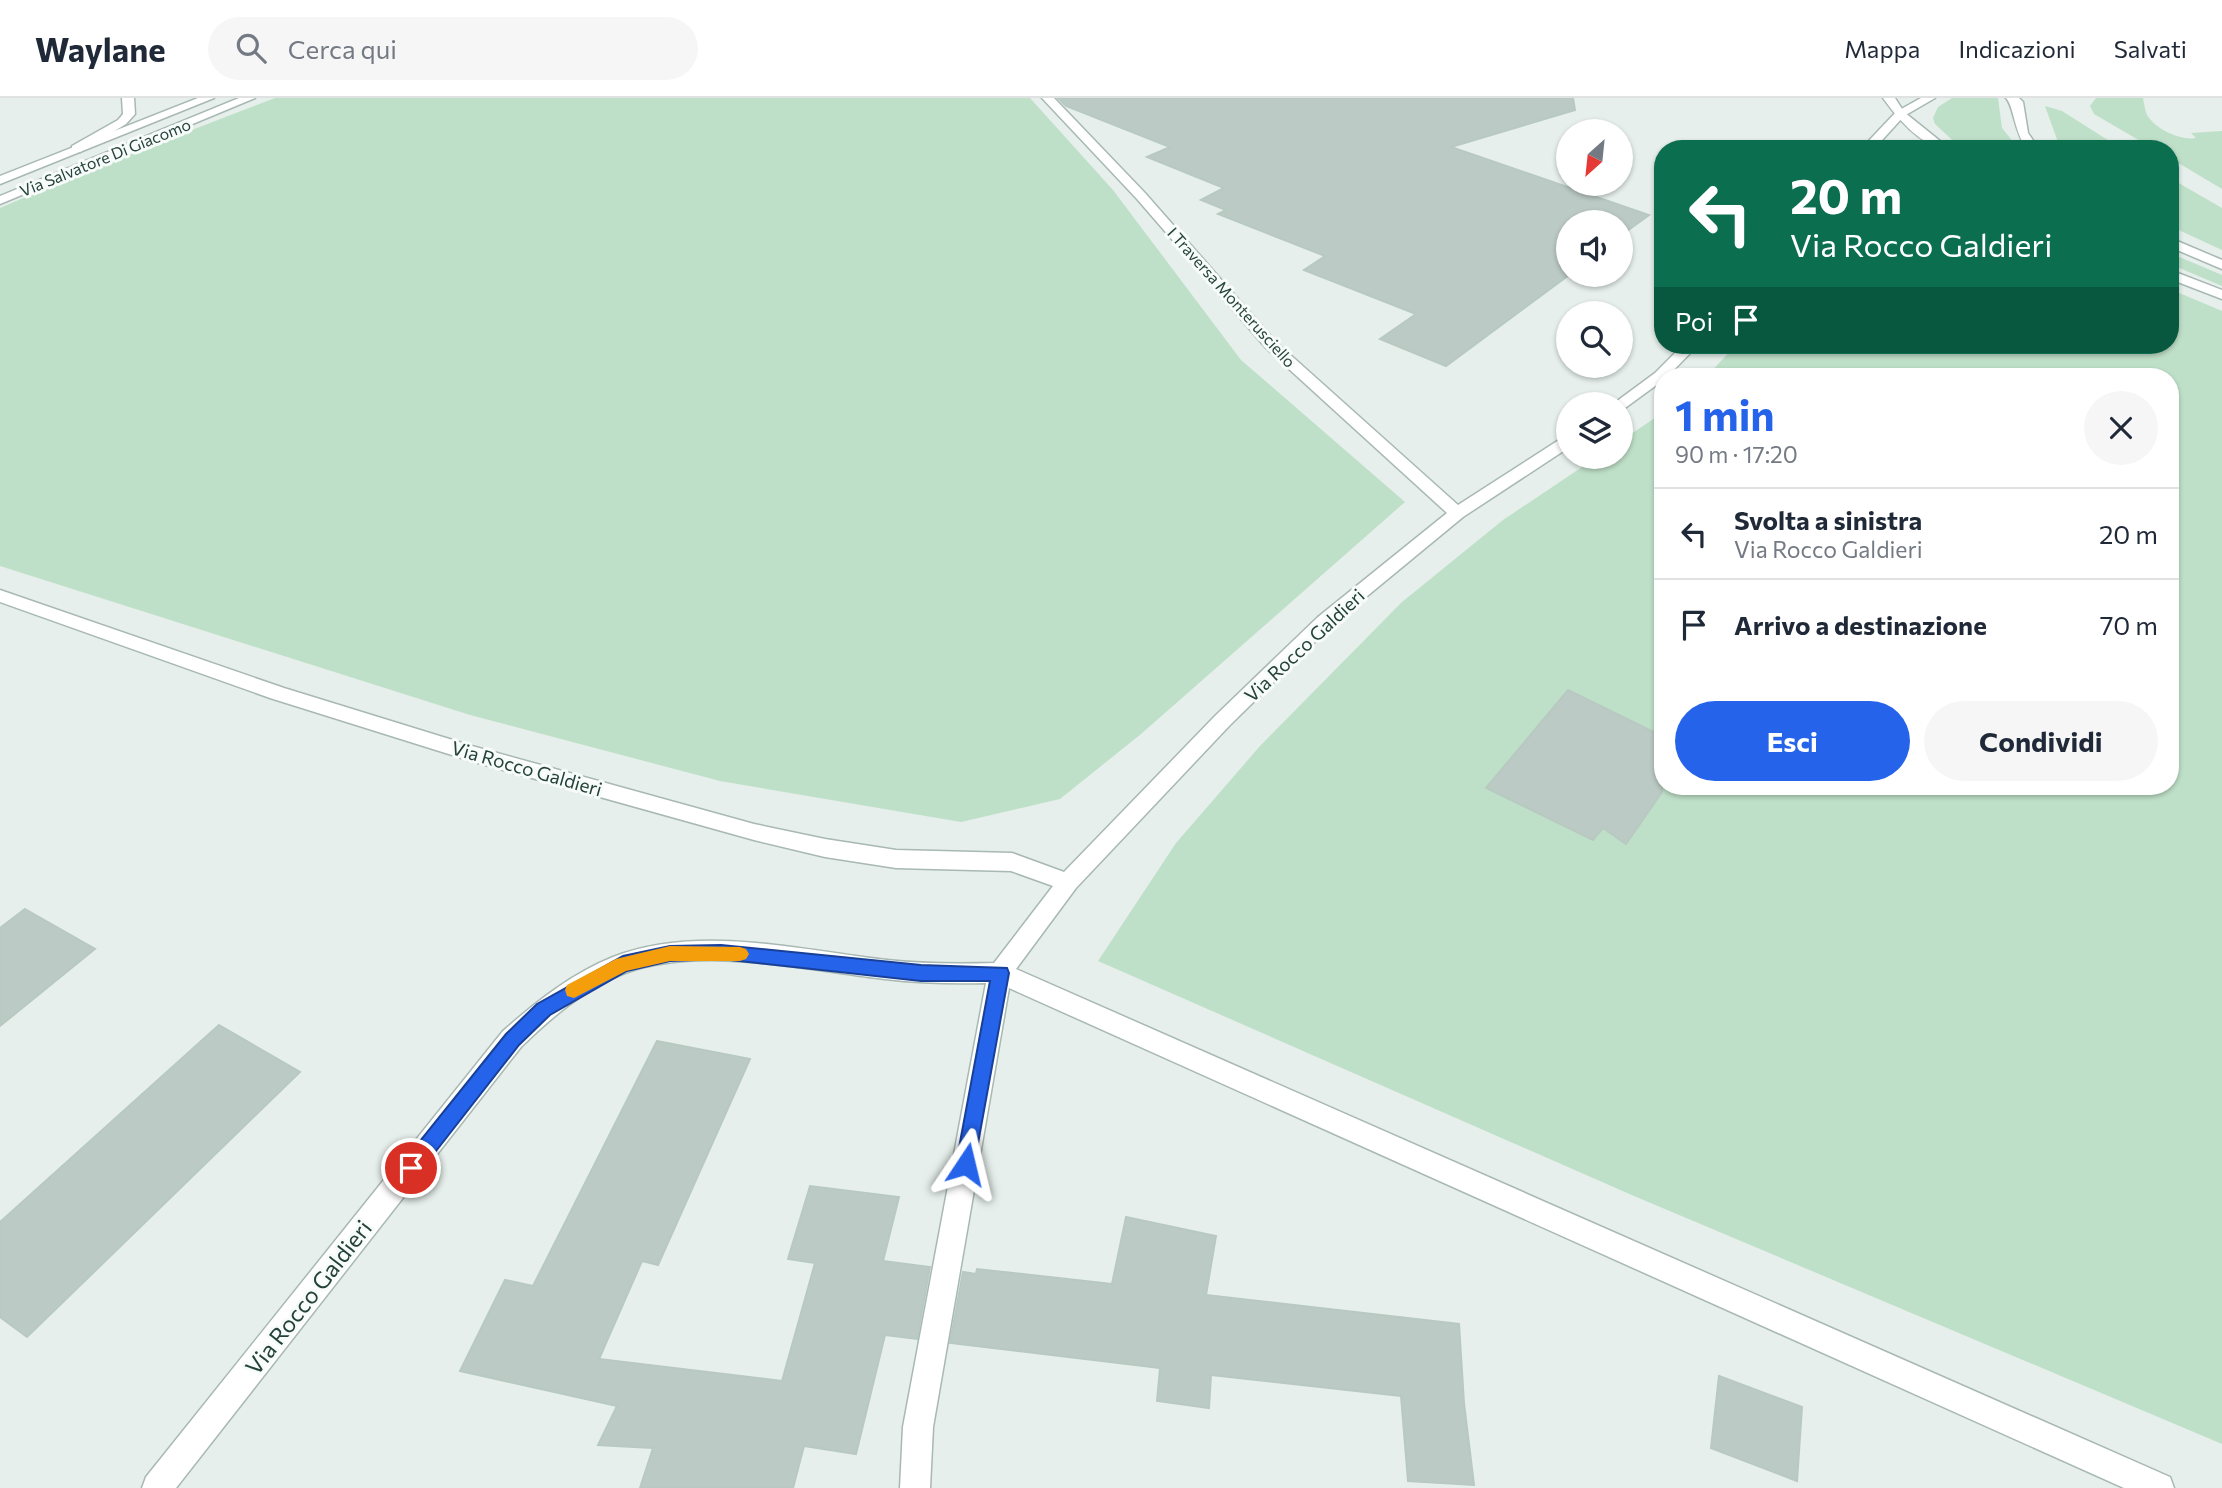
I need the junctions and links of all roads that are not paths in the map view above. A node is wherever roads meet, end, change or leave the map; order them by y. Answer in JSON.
{"nodes":[{"id":1,"x":128,"y":98,"type":"edge"},
{"id":2,"x":208,"y":98,"type":"edge"},
{"id":3,"x":249,"y":98,"type":"edge"},
{"id":4,"x":1048,"y":98,"type":"edge"},
{"id":5,"x":1889,"y":98,"type":"edge"},
{"id":6,"x":1929,"y":98,"type":"edge"},
{"id":7,"x":2015,"y":99,"type":"edge"},
{"id":8,"x":1900,"y":114,"type":"junction"},
{"id":9,"x":1875,"y":140,"type":"edge"},
{"id":10,"x":1933,"y":140,"type":"edge"},
{"id":11,"x":2025,"y":140,"type":"edge"},
{"id":12,"x":76,"y":149,"type":"junction"},
{"id":13,"x":0,"y":180,"type":"edge"},
{"id":14,"x":0,"y":200,"type":"edge"},
{"id":15,"x":2179,"y":246,"type":"edge"},
{"id":16,"x":2222,"y":265,"type":"edge"},
{"id":17,"x":2179,"y":278,"type":"edge"},
{"id":18,"x":2222,"y":295,"type":"edge"},
{"id":19,"x":1682,"y":354,"type":"edge"},
{"id":20,"x":1668,"y":368,"type":"edge"},
{"id":21,"x":1654,"y":380,"type":"edge"},
{"id":22,"x":1633,"y":396,"type":"edge"},
{"id":23,"x":1556,"y":449,"type":"edge"},
{"id":24,"x":1457,"y":513,"type":"junction"},
{"id":25,"x":0,"y":596,"type":"edge"},
{"id":26,"x":1068,"y":881,"type":"junction"},
{"id":27,"x":1000,"y":973,"type":"junction"},
{"id":28,"x":158,"y":1488,"type":"edge"},
{"id":29,"x":915,"y":1488,"type":"edge"},
{"id":30,"x":2159,"y":1488,"type":"edge"}],
"edges":[{"from":1,"to":12,"type":"street"},
{"from":2,"to":12,"type":"street","name":"Via Salvatore Di Giacomo"},
{"from":3,"to":14,"type":"street","name":"Via Salvatore Di Giacomo"},
{"from":4,"to":24,"type":"street","name":"I Traversa Monterusciello"},
{"from":5,"to":8,"type":"street"},
{"from":6,"to":8,"type":"street"},
{"from":7,"to":11,"type":"street"},
{"from":8,"to":9,"type":"street"},
{"from":8,"to":10,"type":"street"},
{"from":12,"to":13,"type":"street","name":"Via Salvatore Di Giacomo"},
{"from":15,"to":16,"type":"street"},
{"from":17,"to":18,"type":"street"},
{"from":19,"to":20,"type":"street"},
{"from":21,"to":22,"type":"street"},
{"from":23,"to":24,"type":"street","name":"Via Rocco Galdieri"},
{"from":24,"to":26,"type":"street","name":"Via Rocco Galdieri"},
{"from":25,"to":26,"type":"street","name":"Via Rocco Galdieri"},
{"from":26,"to":27,"type":"street","name":"Via Rocco Galdieri"},
{"from":27,"to":28,"type":"street","name":"Via Rocco Galdieri"},
{"from":27,"to":29,"type":"street"},
{"from":27,"to":30,"type":"street"}]}
